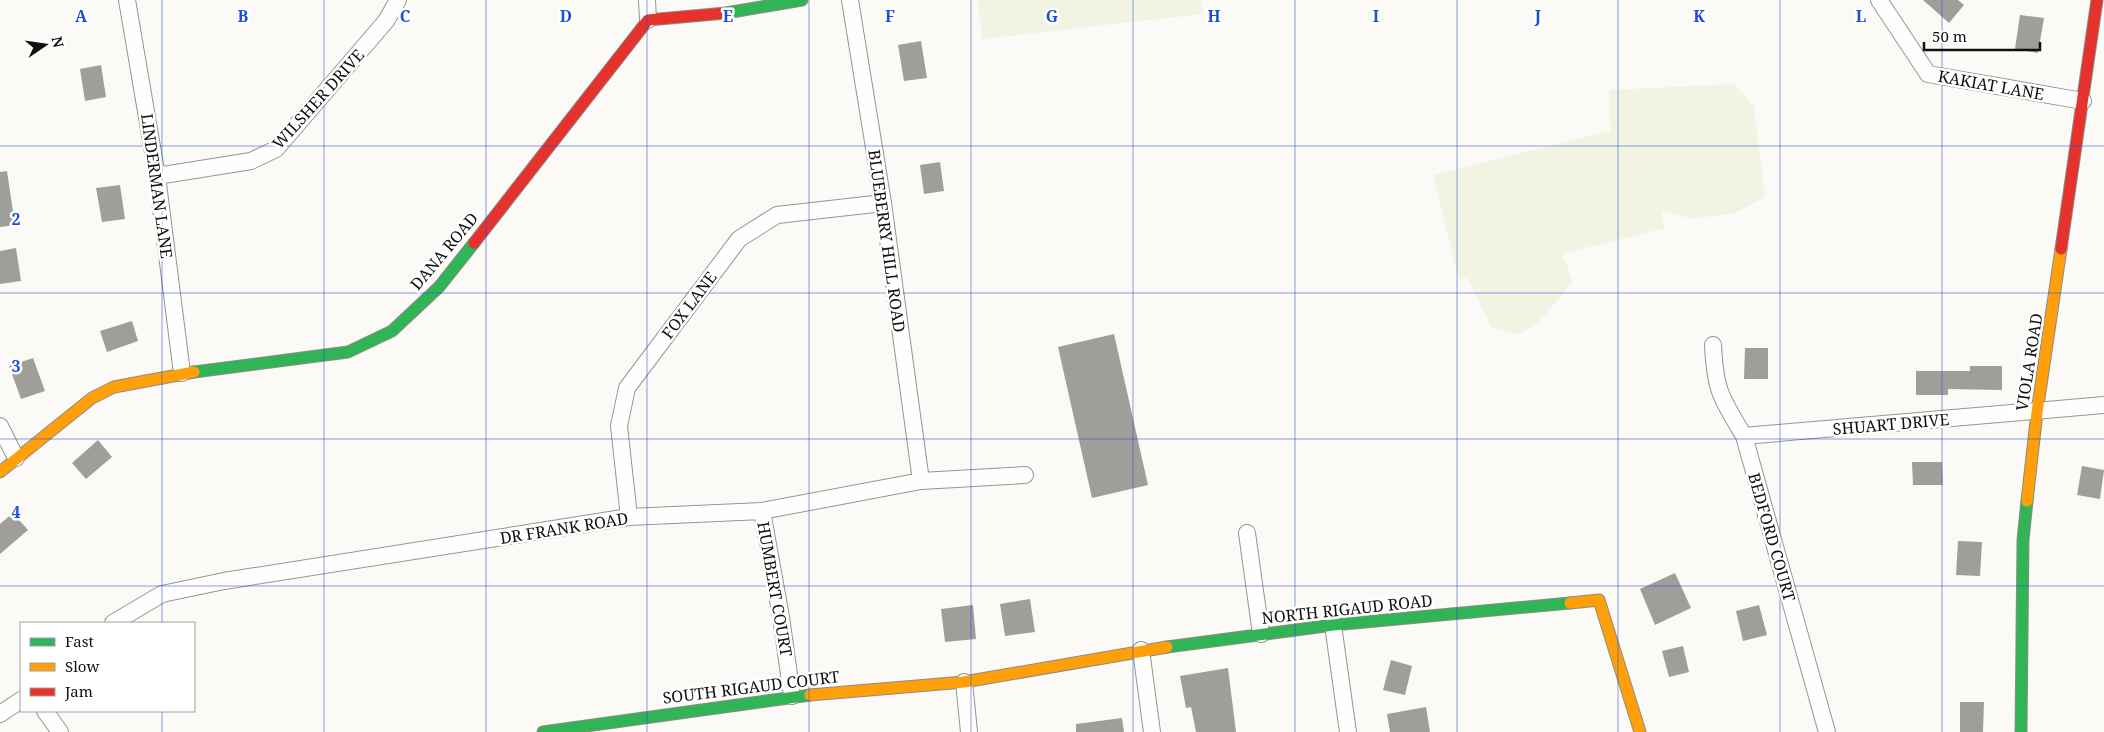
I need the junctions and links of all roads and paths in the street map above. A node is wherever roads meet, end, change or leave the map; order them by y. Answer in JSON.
{"nodes":[{"id":1,"x":127,"y":0,"type":"edge"},
{"id":2,"x":398,"y":0,"type":"edge"},
{"id":3,"x":647,"y":0,"type":"edge"},
{"id":4,"x":802,"y":0,"type":"edge"},
{"id":5,"x":850,"y":0,"type":"edge"},
{"id":6,"x":1879,"y":0,"type":"edge"},
{"id":7,"x":2097,"y":0,"type":"edge"},
{"id":8,"x":648,"y":20,"type":"junction"},
{"id":9,"x":2083,"y":101,"type":"junction"},
{"id":10,"x":157,"y":176,"type":"junction"},
{"id":11,"x":883,"y":203,"type":"junction"},
{"id":12,"x":1713,"y":345,"type":"dead end"},
{"id":13,"x":182,"y":373,"type":"junction"},
{"id":14,"x":2104,"y":405,"type":"edge"},
{"id":15,"x":2037,"y":412,"type":"junction"},
{"id":16,"x":0,"y":426,"type":"edge"},
{"id":17,"x":1744,"y":436,"type":"junction"},
{"id":18,"x":16,"y":458,"type":"junction"},
{"id":19,"x":0,"y":472,"type":"edge"},
{"id":20,"x":1025,"y":475,"type":"dead end"},
{"id":21,"x":921,"y":482,"type":"junction"},
{"id":22,"x":762,"y":511,"type":"junction"},
{"id":23,"x":629,"y":517,"type":"junction"},
{"id":24,"x":1248,"y":532,"type":"dead end"},
{"id":25,"x":115,"y":622,"type":"edge"},
{"id":26,"x":1333,"y":625,"type":"junction"},
{"id":27,"x":1261,"y":634,"type":"junction"},
{"id":28,"x":1141,"y":650,"type":"junction"},
{"id":29,"x":964,"y":682,"type":"junction"},
{"id":30,"x":792,"y":696,"type":"junction"},
{"id":31,"x":20,"y":701,"type":"edge"},
{"id":32,"x":47,"y":712,"type":"edge"},
{"id":33,"x":0,"y":714,"type":"edge"},
{"id":34,"x":60,"y":732,"type":"edge"},
{"id":35,"x":543,"y":732,"type":"edge"},
{"id":36,"x":969,"y":732,"type":"edge"},
{"id":37,"x":1152,"y":732,"type":"edge"},
{"id":38,"x":1348,"y":732,"type":"edge"},
{"id":39,"x":1640,"y":732,"type":"edge"},
{"id":40,"x":1827,"y":732,"type":"edge"},
{"id":41,"x":2021,"y":732,"type":"edge"}],
"edges":[{"from":1,"to":10,"type":"street","name":"LINDERMAN LANE"},
{"from":2,"to":10,"type":"street","name":"WILSHER DRIVE"},
{"from":3,"to":8,"type":"street"},
{"from":4,"to":8,"type":"street"},
{"from":5,"to":11,"type":"street","name":"BLUEBERRY HILL ROAD"},
{"from":6,"to":9,"type":"street","name":"KAKIAT LANE"},
{"from":7,"to":9,"type":"street","name":"VIOLA ROAD"},
{"from":8,"to":13,"type":"street","name":"DANA ROAD"},
{"from":9,"to":15,"type":"street","name":"VIOLA ROAD"},
{"from":10,"to":13,"type":"street","name":"LINDERMAN LANE"},
{"from":11,"to":21,"type":"street","name":"BLUEBERRY HILL ROAD"},
{"from":11,"to":23,"type":"street","name":"FOX LANE"},
{"from":12,"to":17,"type":"street","name":"BEDFORD COURT"},
{"from":13,"to":18,"type":"street","name":"DANA ROAD"},
{"from":14,"to":15,"type":"street","name":"SHUART DRIVE"},
{"from":15,"to":17,"type":"street","name":"SHUART DRIVE"},
{"from":15,"to":41,"type":"street","name":"VIOLA ROAD"},
{"from":16,"to":18,"type":"street"},
{"from":17,"to":40,"type":"street","name":"BEDFORD COURT"},
{"from":18,"to":19,"type":"street","name":"DANA ROAD"},
{"from":20,"to":21,"type":"street","name":"DR FRANK ROAD"},
{"from":21,"to":22,"type":"street","name":"DR FRANK ROAD"},
{"from":22,"to":23,"type":"street","name":"DR FRANK ROAD"},
{"from":22,"to":30,"type":"street","name":"HUMBERT COURT"},
{"from":23,"to":25,"type":"street","name":"DR FRANK ROAD"},
{"from":24,"to":27,"type":"street"},
{"from":26,"to":27,"type":"street","name":"NORTH RIGAUD ROAD"},
{"from":26,"to":38,"type":"street"},
{"from":26,"to":39,"type":"street","name":"NORTH RIGAUD ROAD"},
{"from":27,"to":28,"type":"street","name":"NORTH RIGAUD ROAD"},
{"from":28,"to":29,"type":"street","name":"NORTH RIGAUD ROAD"},
{"from":28,"to":37,"type":"street"},
{"from":29,"to":30,"type":"street","name":"SOUTH RIGAUD COURT"},
{"from":29,"to":36,"type":"street"},
{"from":30,"to":35,"type":"street","name":"SOUTH RIGAUD COURT"},
{"from":31,"to":33,"type":"street"},
{"from":32,"to":34,"type":"street"}]}
